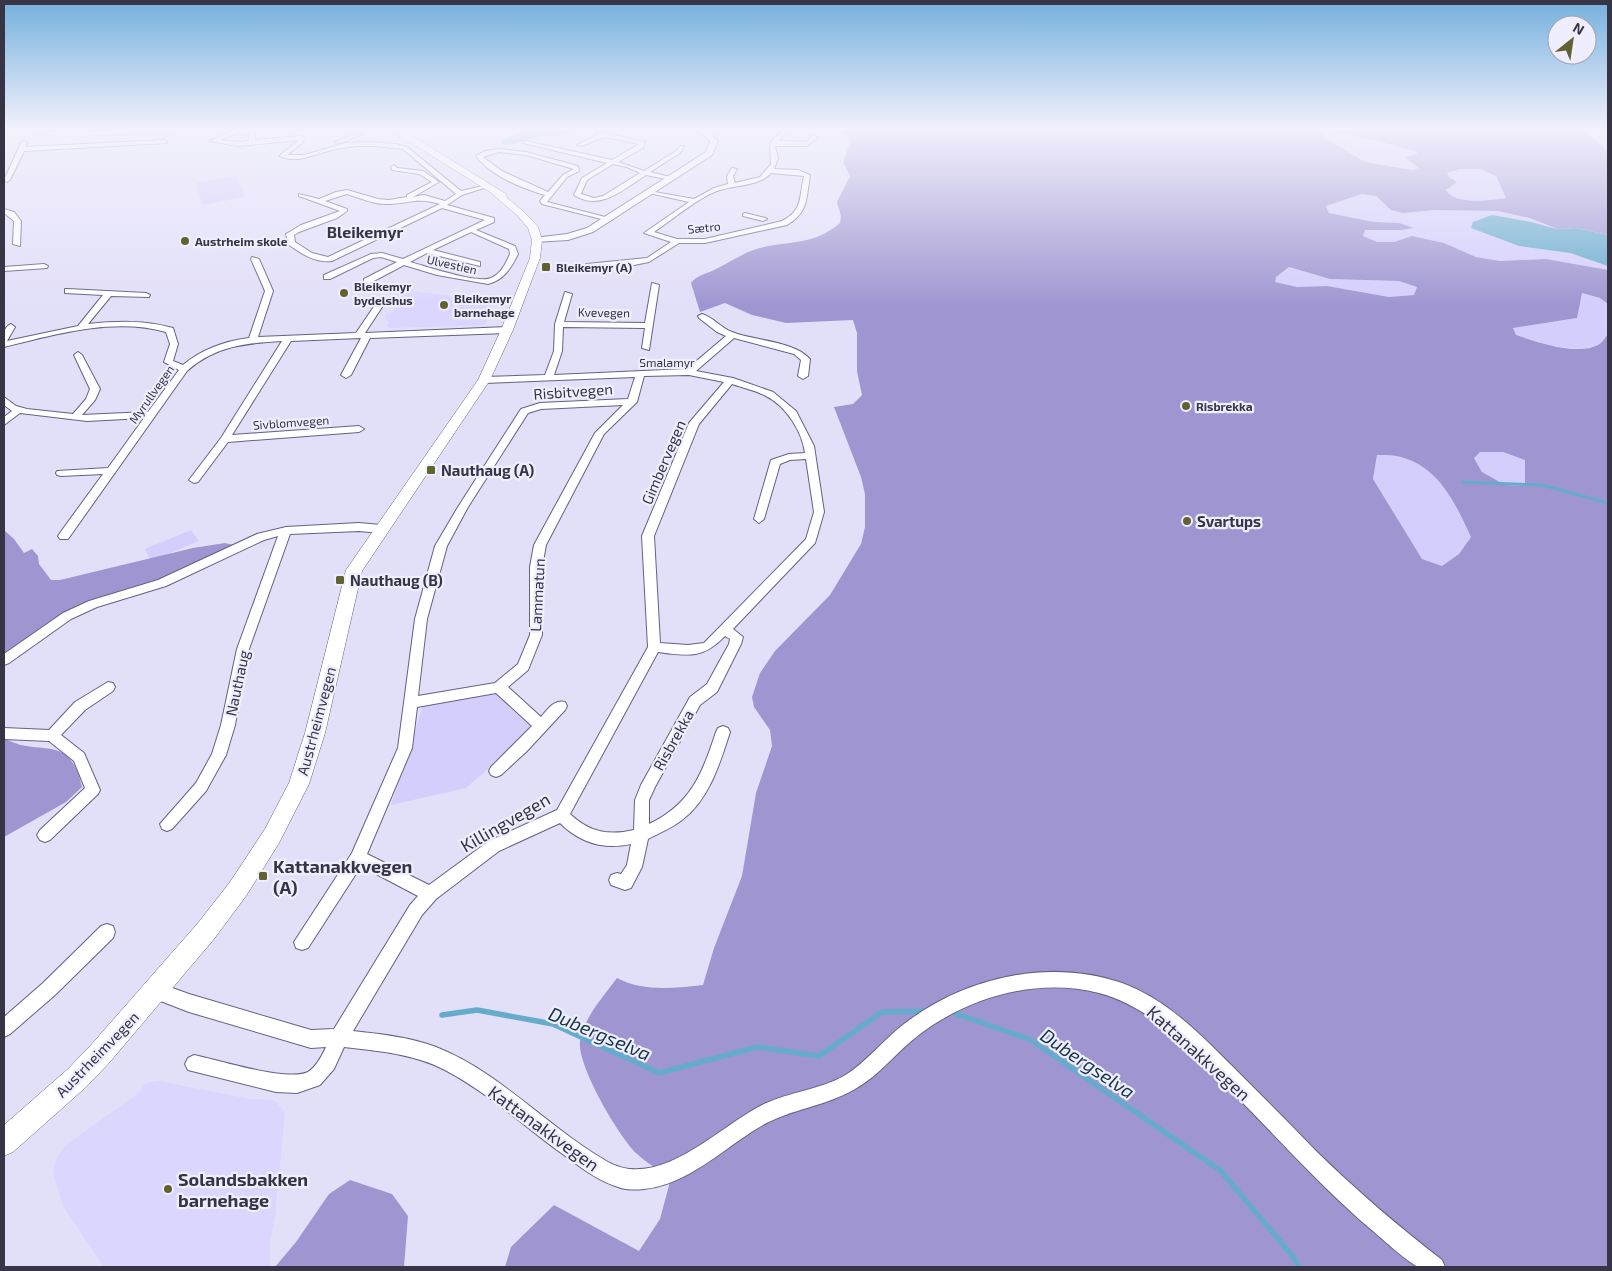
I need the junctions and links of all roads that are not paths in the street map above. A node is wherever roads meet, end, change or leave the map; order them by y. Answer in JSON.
{"nodes":[{"id":1,"x":426,"y":187,"type":"edge"},
{"id":2,"x":452,"y":187,"type":"edge"},
{"id":3,"x":486,"y":187,"type":"edge"},
{"id":4,"x":528,"y":187,"type":"edge"},
{"id":5,"x":555,"y":187,"type":"edge"},
{"id":6,"x":580,"y":187,"type":"edge"},
{"id":7,"x":622,"y":187,"type":"edge"},
{"id":8,"x":658,"y":187,"type":"edge"},
{"id":9,"x":725,"y":187,"type":"edge"},
{"id":10,"x":805,"y":187,"type":"edge"},
{"id":11,"x":489,"y":189,"type":"junction"},
{"id":12,"x":651,"y":192,"type":"junction"},
{"id":13,"x":460,"y":194,"type":"junction"},
{"id":14,"x":548,"y":194,"type":"junction"},
{"id":15,"x":301,"y":195,"type":"dead end"},
{"id":16,"x":405,"y":199,"type":"junction"},
{"id":17,"x":319,"y":201,"type":"junction"},
{"id":18,"x":693,"y":201,"type":"junction"},
{"id":19,"x":443,"y":204,"type":"junction"},
{"id":20,"x":4,"y":211,"type":"edge"},
{"id":21,"x":745,"y":215,"type":"dead end"},
{"id":22,"x":609,"y":219,"type":"junction"},
{"id":23,"x":763,"y":228,"type":"junction"},
{"id":24,"x":472,"y":230,"type":"junction"},
{"id":25,"x":549,"y":239,"type":"junction"},
{"id":26,"x":537,"y":240,"type":"junction"},
{"id":27,"x":677,"y":240,"type":"junction"},
{"id":28,"x":17,"y":244,"type":"dead end"},
{"id":29,"x":426,"y":251,"type":"junction"},
{"id":30,"x":254,"y":259,"type":"dead end"},
{"id":31,"x":404,"y":262,"type":"junction"},
{"id":32,"x":477,"y":264,"type":"dead end"},
{"id":33,"x":44,"y":266,"type":"dead end"},
{"id":34,"x":587,"y":266,"type":"dead end"},
{"id":35,"x":4,"y":269,"type":"edge"},
{"id":36,"x":327,"y":277,"type":"dead end"},
{"id":37,"x":367,"y":281,"type":"dead end"},
{"id":38,"x":655,"y":285,"type":"dead end"},
{"id":39,"x":68,"y":291,"type":"dead end"},
{"id":40,"x":109,"y":293,"type":"junction"},
{"id":41,"x":568,"y":294,"type":"dead end"},
{"id":42,"x":146,"y":295,"type":"dead end"},
{"id":43,"x":520,"y":300,"type":"junction"},
{"id":44,"x":380,"y":304,"type":"dead end"},
{"id":45,"x":702,"y":316,"type":"dead end"},
{"id":46,"x":558,"y":324,"type":"junction"},
{"id":47,"x":649,"y":326,"type":"junction"},
{"id":48,"x":11,"y":327,"type":"dead end"},
{"id":49,"x":81,"y":328,"type":"junction"},
{"id":50,"x":507,"y":330,"type":"junction"},
{"id":51,"x":732,"y":335,"type":"junction"},
{"id":52,"x":363,"y":336,"type":"junction"},
{"id":53,"x":4,"y":339,"type":"edge"},
{"id":54,"x":288,"y":339,"type":"junction"},
{"id":55,"x":253,"y":340,"type":"junction"},
{"id":56,"x":4,"y":344,"type":"edge"},
{"id":57,"x":646,"y":348,"type":"dead end"},
{"id":58,"x":78,"y":355,"type":"dead end"},
{"id":59,"x":184,"y":369,"type":"junction"},
{"id":60,"x":688,"y":372,"type":"junction"},
{"id":61,"x":640,"y":374,"type":"junction"},
{"id":62,"x":346,"y":375,"type":"dead end"},
{"id":63,"x":804,"y":376,"type":"dead end"},
{"id":64,"x":548,"y":378,"type":"junction"},
{"id":65,"x":484,"y":380,"type":"junction"},
{"id":66,"x":730,"y":380,"type":"junction"},
{"id":67,"x":4,"y":400,"type":"edge"},
{"id":68,"x":632,"y":402,"type":"junction"},
{"id":69,"x":18,"y":410,"type":"junction"},
{"id":70,"x":151,"y":415,"type":"junction"},
{"id":71,"x":75,"y":417,"type":"junction"},
{"id":72,"x":4,"y":422,"type":"edge"},
{"id":73,"x":359,"y":429,"type":"dead end"},
{"id":74,"x":225,"y":439,"type":"junction"},
{"id":75,"x":810,"y":456,"type":"junction"},
{"id":76,"x":110,"y":471,"type":"junction"},
{"id":77,"x":61,"y":473,"type":"dead end"},
{"id":78,"x":194,"y":480,"type":"dead end"},
{"id":79,"x":759,"y":519,"type":"dead end"},
{"id":80,"x":552,"y":522,"type":"joint"},
{"id":81,"x":381,"y":528,"type":"junction"},
{"id":82,"x":286,"y":531,"type":"junction"},
{"id":83,"x":64,"y":536,"type":"dead end"},
{"id":84,"x":725,"y":630,"type":"junction"},
{"id":85,"x":654,"y":647,"type":"junction"},
{"id":86,"x":4,"y":660,"type":"edge"},
{"id":87,"x":108,"y":687,"type":"dead end"},
{"id":88,"x":499,"y":687,"type":"junction"},
{"id":89,"x":413,"y":702,"type":"junction"},
{"id":90,"x":560,"y":706,"type":"dead end"},
{"id":91,"x":541,"y":726,"type":"junction"},
{"id":92,"x":723,"y":732,"type":"dead end"},
{"id":93,"x":4,"y":733,"type":"edge"},
{"id":94,"x":52,"y":736,"type":"junction"},
{"id":95,"x":496,"y":772,"type":"dead end"},
{"id":96,"x":562,"y":815,"type":"junction"},
{"id":97,"x":167,"y":824,"type":"dead end"},
{"id":98,"x":45,"y":835,"type":"dead end"},
{"id":99,"x":641,"y":835,"type":"junction"},
{"id":100,"x":358,"y":857,"type":"junction"},
{"id":101,"x":617,"y":880,"type":"dead end"},
{"id":102,"x":430,"y":894,"type":"junction"},
{"id":103,"x":107,"y":932,"type":"dead end"},
{"id":104,"x":302,"y":942,"type":"dead end"},
{"id":105,"x":156,"y":991,"type":"junction"},
{"id":106,"x":4,"y":1028,"type":"edge"},
{"id":107,"x":339,"y":1038,"type":"junction"},
{"id":108,"x":194,"y":1064,"type":"dead end"},
{"id":109,"x":4,"y":1143,"type":"edge"},
{"id":110,"x":1436,"y":1267,"type":"edge"}],
"edges":[{"from":1,"to":16,"type":"street"},
{"from":2,"to":13,"type":"street"},
{"from":3,"to":11,"type":"main road"},
{"from":4,"to":14,"type":"street"},
{"from":5,"to":14,"type":"street"},
{"from":6,"to":7,"type":"street"},
{"from":8,"to":12,"type":"street"},
{"from":9,"to":18,"type":"street","name":"Sætro"},
{"from":10,"to":23,"type":"street","name":"Sætro"},
{"from":11,"to":13,"type":"street"},
{"from":11,"to":25,"type":"main road"},
{"from":11,"to":26,"type":"main road"},
{"from":12,"to":18,"type":"street","name":"Sætro"},
{"from":12,"to":22,"type":"street"},
{"from":13,"to":19,"type":"street"},
{"from":14,"to":22,"type":"street"},
{"from":15,"to":17,"type":"street"},
{"from":16,"to":17,"type":"street"},
{"from":16,"to":19,"type":"street"},
{"from":17,"to":19,"type":"street"},
{"from":18,"to":27,"type":"street","name":"Sætro"},
{"from":19,"to":24,"type":"street"},
{"from":20,"to":28,"type":"street"},
{"from":21,"to":23,"type":"street"},
{"from":22,"to":25,"type":"street"},
{"from":23,"to":27,"type":"street","name":"Sætro"},
{"from":24,"to":29,"type":"street"},
{"from":24,"to":31,"type":"street","name":"Ulvestien"},
{"from":25,"to":26,"type":"street"},
{"from":25,"to":43,"type":"main road","name":"Austrheimvegen"},
{"from":26,"to":43,"type":"main road","name":"Austrheimvegen"},
{"from":27,"to":34,"type":"street","name":"Sætro"},
{"from":29,"to":31,"type":"street"},
{"from":29,"to":32,"type":"street"},
{"from":30,"to":55,"type":"street"},
{"from":31,"to":36,"type":"street","name":"Ulvestien"},
{"from":31,"to":37,"type":"street"},
{"from":33,"to":35,"type":"street"},
{"from":38,"to":47,"type":"street","name":"Kvevegen"},
{"from":39,"to":40,"type":"street"},
{"from":40,"to":42,"type":"street"},
{"from":40,"to":49,"type":"street"},
{"from":41,"to":46,"type":"street","name":"Kvevegen"},
{"from":43,"to":50,"type":"main road","name":"Austrheimvegen"},
{"from":44,"to":52,"type":"street"},
{"from":45,"to":51,"type":"street"},
{"from":46,"to":47,"type":"street","name":"Kvevegen"},
{"from":46,"to":64,"type":"street","name":"Kvevegen"},
{"from":47,"to":57,"type":"street","name":"Kvevegen"},
{"from":48,"to":53,"type":"street"},
{"from":49,"to":56,"type":"street"},
{"from":49,"to":59,"type":"street"},
{"from":50,"to":52,"type":"street","name":"Myrullvegen"},
{"from":50,"to":65,"type":"main road","name":"Austrheimvegen"},
{"from":51,"to":60,"type":"street"},
{"from":51,"to":63,"type":"street"},
{"from":52,"to":54,"type":"street","name":"Myrullvegen"},
{"from":52,"to":62,"type":"street"},
{"from":54,"to":55,"type":"street","name":"Myrullvegen"},
{"from":54,"to":74,"type":"street","name":"Sivblomvegen"},
{"from":55,"to":59,"type":"street","name":"Myrullvegen"},
{"from":58,"to":71,"type":"street"},
{"from":59,"to":70,"type":"street","name":"Myrullvegen"},
{"from":60,"to":61,"type":"street","name":"Smalamyr"},
{"from":60,"to":66,"type":"street","name":"Smalamyr"},
{"from":61,"to":64,"type":"street","name":"Smalamyr"},
{"from":61,"to":68,"type":"street","name":"Risbitvegen"},
{"from":64,"to":65,"type":"street","name":"Smalamyr"},
{"from":65,"to":81,"type":"main road","name":"Austrheimvegen"},
{"from":66,"to":75,"type":"street","name":"Smalamyr"},
{"from":66,"to":85,"type":"street","name":"Gimbervegen"},
{"from":67,"to":69,"type":"street"},
{"from":68,"to":80,"type":"street","name":"Risbitvegen"},
{"from":68,"to":89,"type":"street","name":"Risbitvegen"},
{"from":69,"to":71,"type":"street"},
{"from":69,"to":72,"type":"street"},
{"from":70,"to":71,"type":"street"},
{"from":70,"to":76,"type":"street","name":"Myrullvegen"},
{"from":73,"to":74,"type":"street","name":"Sivblomvegen"},
{"from":74,"to":78,"type":"street","name":"Sivblomvegen"},
{"from":75,"to":79,"type":"street"},
{"from":75,"to":84,"type":"street","name":"Smalamyr"},
{"from":76,"to":77,"type":"street"},
{"from":76,"to":83,"type":"street","name":"Myrullvegen"},
{"from":80,"to":88,"type":"street","name":"Lammatun"},
{"from":81,"to":82,"type":"street"},
{"from":81,"to":105,"type":"main road","name":"Austrheimvegen"},
{"from":82,"to":86,"type":"street"},
{"from":82,"to":97,"type":"street","name":"Nauthaug"},
{"from":84,"to":85,"type":"street"},
{"from":84,"to":99,"type":"street","name":"Risbrekka"},
{"from":85,"to":96,"type":"street","name":"Killingvegen"},
{"from":87,"to":94,"type":"street"},
{"from":88,"to":89,"type":"street","name":"Lammatun"},
{"from":88,"to":91,"type":"street"},
{"from":89,"to":100,"type":"street"},
{"from":90,"to":91,"type":"street"},
{"from":91,"to":95,"type":"street"},
{"from":92,"to":99,"type":"street"},
{"from":93,"to":94,"type":"street"},
{"from":94,"to":98,"type":"street"},
{"from":96,"to":99,"type":"street"},
{"from":96,"to":102,"type":"street","name":"Killingvegen"},
{"from":99,"to":101,"type":"street","name":"Risbrekka"},
{"from":100,"to":102,"type":"street"},
{"from":100,"to":104,"type":"street"},
{"from":102,"to":107,"type":"street","name":"Killingvegen"},
{"from":103,"to":106,"type":"street"},
{"from":105,"to":107,"type":"street","name":"Kattanakkvegen"},
{"from":105,"to":109,"type":"main road","name":"Austrheimvegen"},
{"from":107,"to":108,"type":"street"},
{"from":107,"to":110,"type":"street","name":"Kattanakkvegen"}]}
